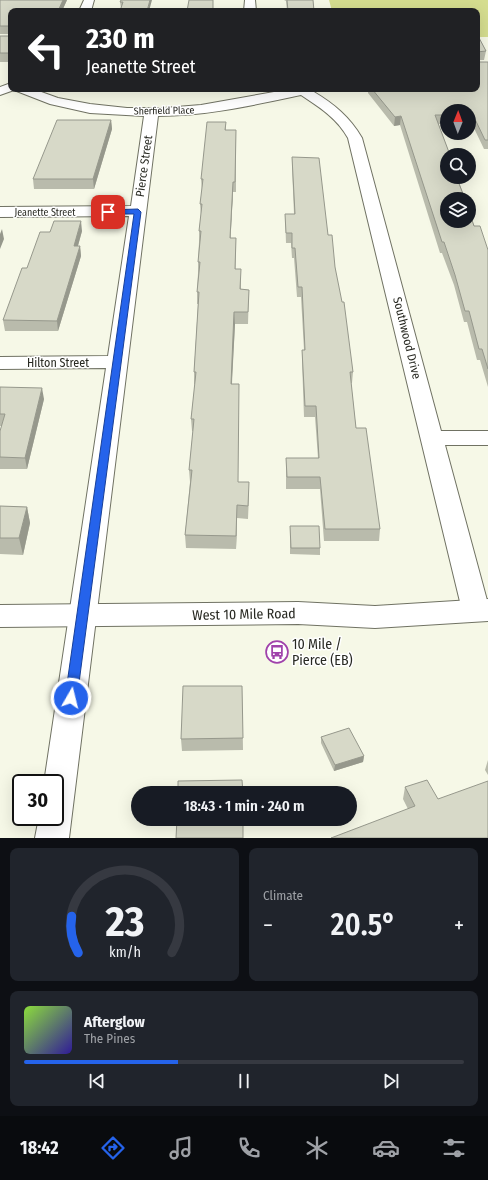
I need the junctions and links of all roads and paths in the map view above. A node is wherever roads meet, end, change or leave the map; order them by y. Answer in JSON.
{"nodes":[{"id":1,"x":28,"y":92,"type":"edge"},
{"id":2,"x":290,"y":92,"type":"edge"},
{"id":3,"x":308,"y":92,"type":"edge"},
{"id":4,"x":152,"y":111,"type":"junction"},
{"id":5,"x":0,"y":212,"type":"edge"},
{"id":6,"x":138,"y":212,"type":"junction"},
{"id":7,"x":117,"y":362,"type":"junction"},
{"id":8,"x":0,"y":363,"type":"edge"},
{"id":9,"x":433,"y":438,"type":"junction"},
{"id":10,"x":488,"y":438,"type":"edge"},
{"id":11,"x":482,"y":610,"type":"edge"},
{"id":12,"x":0,"y":616,"type":"edge"},
{"id":13,"x":84,"y":616,"type":"junction"},
{"id":14,"x":61,"y":774,"type":"edge"},
{"id":15,"x":54,"y":826,"type":"edge"},
{"id":16,"x":52,"y":838,"type":"edge"}],
"edges":[{"from":1,"to":4,"type":"street","name":"Sherfield Place"},
{"from":2,"to":4,"type":"street","name":"Sherfield Place"},
{"from":3,"to":9,"type":"street","name":"Southwood Drive"},
{"from":4,"to":6,"type":"street","name":"Pierce Street"},
{"from":5,"to":6,"type":"street","name":"Jeanette Street"},
{"from":6,"to":7,"type":"street","name":"Pierce Street"},
{"from":7,"to":8,"type":"street","name":"Hilton Street"},
{"from":7,"to":13,"type":"street","name":"Pierce Street"},
{"from":9,"to":10,"type":"street"},
{"from":9,"to":11,"type":"street","name":"Southwood Drive"},
{"from":11,"to":13,"type":"street","name":"West 10 Mile Road"},
{"from":12,"to":13,"type":"street","name":"West 10 Mile Road"},
{"from":13,"to":14,"type":"street","name":"Pierce Street"},
{"from":15,"to":16,"type":"street","name":"Pierce Street"}]}
